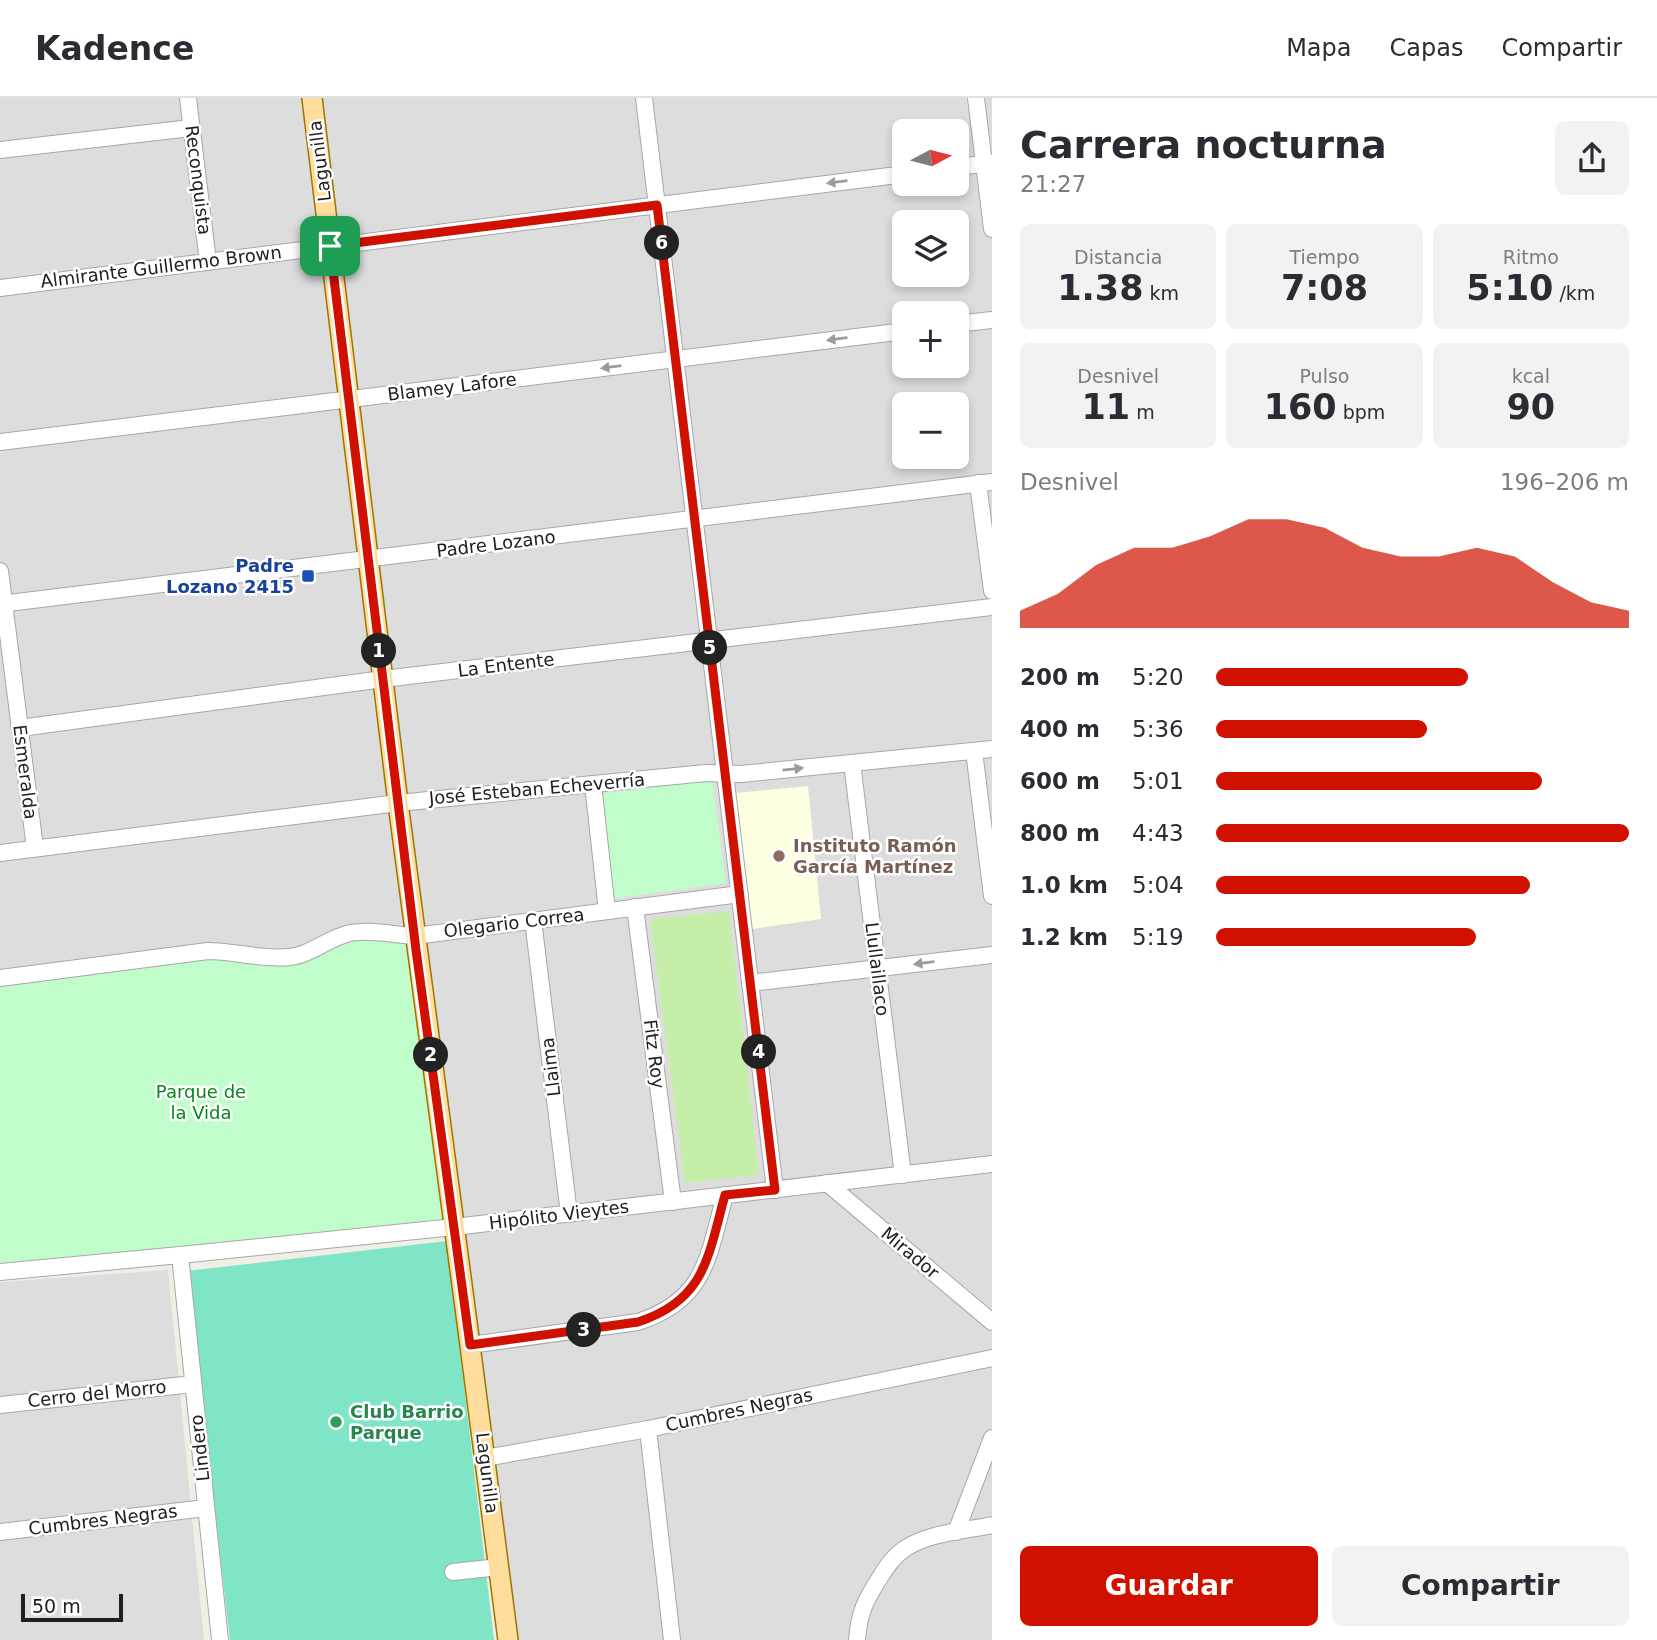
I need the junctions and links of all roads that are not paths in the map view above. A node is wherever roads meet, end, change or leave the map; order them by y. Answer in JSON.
{"nodes":[{"id":1,"x":188,"y":98,"type":"edge"},
{"id":2,"x":312,"y":98,"type":"edge"},
{"id":3,"x":644,"y":98,"type":"edge"},
{"id":4,"x":976,"y":98,"type":"edge"},
{"id":5,"x":191,"y":128,"type":"junction"},
{"id":6,"x":0,"y":150,"type":"edge"},
{"id":7,"x":988,"y":163,"type":"edge"},
{"id":8,"x":970,"y":165,"type":"edge"},
{"id":9,"x":892,"y":176,"type":"edge"},
{"id":10,"x":657,"y":205,"type":"junction"},
{"id":11,"x":992,"y":229,"type":"edge"},
{"id":12,"x":330,"y":246,"type":"junction"},
{"id":13,"x":208,"y":261,"type":"junction"},
{"id":14,"x":0,"y":288,"type":"edge"},
{"id":15,"x":992,"y":320,"type":"edge"},
{"id":16,"x":969,"y":323,"type":"edge"},
{"id":17,"x":892,"y":333,"type":"edge"},
{"id":18,"x":676,"y":359,"type":"junction"},
{"id":19,"x":348,"y":400,"type":"junction"},
{"id":20,"x":0,"y":442,"type":"edge"},
{"id":21,"x":985,"y":482,"type":"edge"},
{"id":22,"x":695,"y":519,"type":"junction"},
{"id":23,"x":368,"y":560,"type":"junction"},
{"id":24,"x":0,"y":571,"type":"edge"},
{"id":25,"x":992,"y":591,"type":"edge"},
{"id":26,"x":2,"y":604,"type":"edge"},
{"id":27,"x":992,"y":607,"type":"edge"},
{"id":28,"x":709,"y":642,"type":"junction"},
{"id":29,"x":383,"y":679,"type":"junction"},
{"id":30,"x":20,"y":728,"type":"junction"},
{"id":31,"x":992,"y":749,"type":"edge"},
{"id":32,"x":974,"y":751,"type":"junction"},
{"id":33,"x":852,"y":763,"type":"junction"},
{"id":34,"x":725,"y":773,"type":"junction"},
{"id":35,"x":593,"y":784,"type":"junction"},
{"id":36,"x":398,"y":803,"type":"junction"},
{"id":37,"x":35,"y":848,"type":"junction"},
{"id":38,"x":0,"y":853,"type":"edge"},
{"id":39,"x":740,"y":894,"type":"junction"},
{"id":40,"x":992,"y":897,"type":"edge"},
{"id":41,"x":635,"y":907,"type":"junction"},
{"id":42,"x":607,"y":911,"type":"junction"},
{"id":43,"x":533,"y":920,"type":"junction"},
{"id":44,"x":415,"y":936,"type":"junction"},
{"id":45,"x":992,"y":955,"type":"edge"},
{"id":46,"x":877,"y":968,"type":"junction"},
{"id":47,"x":0,"y":978,"type":"edge"},
{"id":48,"x":750,"y":984,"type":"junction"},
{"id":49,"x":992,"y":1164,"type":"edge"},
{"id":50,"x":903,"y":1175,"type":"junction"},
{"id":51,"x":827,"y":1184,"type":"junction"},
{"id":52,"x":775,"y":1190,"type":"junction"},
{"id":53,"x":725,"y":1195,"type":"junction"},
{"id":54,"x":673,"y":1202,"type":"junction"},
{"id":55,"x":569,"y":1214,"type":"junction"},
{"id":56,"x":454,"y":1227,"type":"junction"},
{"id":57,"x":180,"y":1255,"type":"junction"},
{"id":58,"x":0,"y":1272,"type":"edge"},
{"id":59,"x":992,"y":1322,"type":"edge"},
{"id":60,"x":470,"y":1345,"type":"junction"},
{"id":61,"x":992,"y":1358,"type":"edge"},
{"id":62,"x":193,"y":1384,"type":"junction"},
{"id":63,"x":0,"y":1405,"type":"edge"},
{"id":64,"x":648,"y":1429,"type":"junction"},
{"id":65,"x":992,"y":1438,"type":"edge"},
{"id":66,"x":485,"y":1458,"type":"junction"},
{"id":67,"x":206,"y":1508,"type":"junction"},
{"id":68,"x":992,"y":1525,"type":"edge"},
{"id":69,"x":0,"y":1532,"type":"edge"},
{"id":70,"x":956,"y":1532,"type":"junction"},
{"id":71,"x":499,"y":1567,"type":"junction"},
{"id":72,"x":453,"y":1572,"type":"dead end"},
{"id":73,"x":220,"y":1640,"type":"edge"},
{"id":74,"x":508,"y":1640,"type":"edge"},
{"id":75,"x":672,"y":1640,"type":"edge"},
{"id":76,"x":857,"y":1640,"type":"edge"}],
"edges":[{"from":1,"to":5,"type":"street","name":"Reconquista"},
{"from":2,"to":12,"type":"main road","name":"Lagunilla"},
{"from":3,"to":10,"type":"street"},
{"from":4,"to":7,"type":"street"},
{"from":5,"to":6,"type":"street"},
{"from":5,"to":13,"type":"street","name":"Reconquista"},
{"from":7,"to":8,"type":"street"},
{"from":7,"to":11,"type":"street"},
{"from":9,"to":10,"type":"street","name":"Almirante Guillermo Brown","one_way":true},
{"from":10,"to":12,"type":"street","name":"Almirante Guillermo Brown"},
{"from":10,"to":18,"type":"street"},
{"from":12,"to":13,"type":"street","name":"Almirante Guillermo Brown"},
{"from":12,"to":19,"type":"main road","name":"Lagunilla"},
{"from":13,"to":14,"type":"street","name":"Almirante Guillermo Brown"},
{"from":15,"to":16,"type":"street"},
{"from":17,"to":18,"type":"street","name":"Blamey Lafore","one_way":true},
{"from":18,"to":19,"type":"street","name":"Blamey Lafore","one_way":true},
{"from":18,"to":22,"type":"street"},
{"from":19,"to":20,"type":"street","name":"Blamey Lafore"},
{"from":19,"to":23,"type":"main road","name":"Lagunilla"},
{"from":21,"to":22,"type":"street","name":"Padre Lozano"},
{"from":21,"to":25,"type":"street"},
{"from":22,"to":23,"type":"street","name":"Padre Lozano"},
{"from":22,"to":28,"type":"street"},
{"from":23,"to":26,"type":"street","name":"Padre Lozano"},
{"from":23,"to":29,"type":"main road","name":"Lagunilla"},
{"from":24,"to":26,"type":"street","name":"Esmeralda"},
{"from":26,"to":30,"type":"street","name":"Esmeralda"},
{"from":27,"to":28,"type":"street","name":"La Entente"},
{"from":28,"to":29,"type":"street","name":"La Entente"},
{"from":28,"to":34,"type":"street"},
{"from":29,"to":30,"type":"street","name":"La Entente"},
{"from":29,"to":36,"type":"main road","name":"Lagunilla"},
{"from":30,"to":37,"type":"street","name":"Esmeralda"},
{"from":31,"to":32,"type":"street","name":"José Esteban Echeverría"},
{"from":32,"to":33,"type":"street","name":"José Esteban Echeverría"},
{"from":32,"to":40,"type":"street"},
{"from":34,"to":33,"type":"street","name":"José Esteban Echeverría","one_way":true},
{"from":33,"to":46,"type":"street","name":"Llullaillaco"},
{"from":34,"to":35,"type":"street","name":"José Esteban Echeverría"},
{"from":34,"to":39,"type":"street"},
{"from":35,"to":36,"type":"street","name":"José Esteban Echeverría"},
{"from":35,"to":42,"type":"street"},
{"from":36,"to":37,"type":"street","name":"José Esteban Echeverría"},
{"from":36,"to":44,"type":"main road","name":"Lagunilla"},
{"from":37,"to":38,"type":"street","name":"José Esteban Echeverría"},
{"from":39,"to":41,"type":"street","name":"Olegario Correa"},
{"from":39,"to":48,"type":"street"},
{"from":41,"to":42,"type":"street","name":"Olegario Correa"},
{"from":41,"to":54,"type":"street","name":"Fitz Roy"},
{"from":42,"to":43,"type":"street","name":"Olegario Correa"},
{"from":43,"to":44,"type":"street","name":"Olegario Correa"},
{"from":43,"to":55,"type":"street","name":"Llaima"},
{"from":44,"to":47,"type":"street","name":"Olegario Correa"},
{"from":44,"to":56,"type":"main road","name":"Lagunilla"},
{"from":45,"to":46,"type":"street","one_way":true},
{"from":46,"to":48,"type":"street"},
{"from":46,"to":50,"type":"street","name":"Llullaillaco"},
{"from":48,"to":52,"type":"street"},
{"from":49,"to":50,"type":"street","name":"Hipólito Vieytes"},
{"from":50,"to":51,"type":"street","name":"Hipólito Vieytes"},
{"from":51,"to":52,"type":"street","name":"Hipólito Vieytes"},
{"from":51,"to":59,"type":"street","name":"Mirador"},
{"from":52,"to":53,"type":"street","name":"Hipólito Vieytes"},
{"from":53,"to":54,"type":"street","name":"Hipólito Vieytes"},
{"from":53,"to":60,"type":"street"},
{"from":54,"to":55,"type":"street","name":"Hipólito Vieytes"},
{"from":55,"to":56,"type":"street","name":"Hipólito Vieytes"},
{"from":56,"to":57,"type":"street","name":"Hipólito Vieytes"},
{"from":56,"to":60,"type":"main road","name":"Lagunilla"},
{"from":57,"to":58,"type":"street","name":"Hipólito Vieytes"},
{"from":57,"to":62,"type":"street","name":"Lindero"},
{"from":60,"to":66,"type":"main road","name":"Lagunilla"},
{"from":61,"to":64,"type":"street","name":"Cumbres Negras"},
{"from":62,"to":63,"type":"street","name":"Cerro del Morro"},
{"from":62,"to":67,"type":"street","name":"Lindero"},
{"from":64,"to":66,"type":"street","name":"Cumbres Negras"},
{"from":64,"to":75,"type":"street"},
{"from":65,"to":70,"type":"street"},
{"from":66,"to":71,"type":"main road","name":"Lagunilla"},
{"from":67,"to":69,"type":"street","name":"Cumbres Negras"},
{"from":67,"to":73,"type":"street","name":"Lindero"},
{"from":68,"to":70,"type":"street"},
{"from":70,"to":76,"type":"street"},
{"from":71,"to":72,"type":"street"},
{"from":71,"to":74,"type":"main road","name":"Lagunilla"}]}
